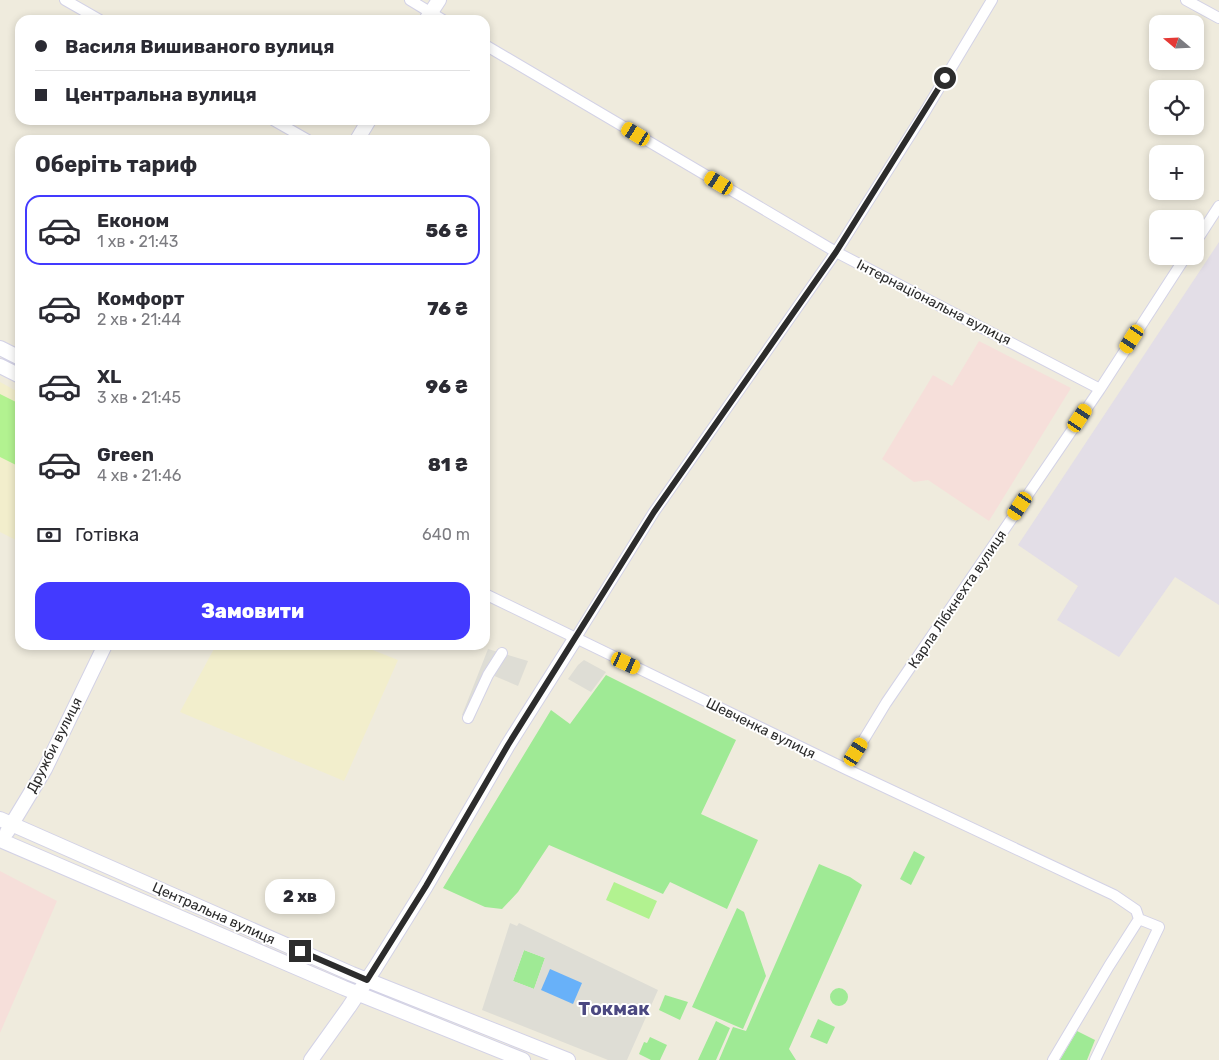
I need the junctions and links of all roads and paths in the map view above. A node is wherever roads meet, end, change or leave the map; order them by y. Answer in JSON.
{"nodes":[{"id":1,"x":65,"y":0,"type":"edge"},
{"id":2,"x":410,"y":0,"type":"edge"},
{"id":3,"x":439,"y":0,"type":"edge"},
{"id":4,"x":992,"y":0,"type":"edge"},
{"id":5,"x":1186,"y":0,"type":"edge"},
{"id":6,"x":91,"y":15,"type":"edge"},
{"id":7,"x":427,"y":15,"type":"edge"},
{"id":8,"x":429,"y":15,"type":"edge"},
{"id":9,"x":1219,"y":18,"type":"edge"},
{"id":10,"x":490,"y":48,"type":"edge"},
{"id":11,"x":282,"y":125,"type":"edge"},
{"id":12,"x":299,"y":135,"type":"edge"},
{"id":13,"x":1219,"y":206,"type":"edge"},
{"id":14,"x":1204,"y":229,"type":"edge"},
{"id":15,"x":836,"y":252,"type":"junction"},
{"id":16,"x":1180,"y":265,"type":"edge"},
{"id":17,"x":0,"y":348,"type":"edge"},
{"id":18,"x":15,"y":356,"type":"edge"},
{"id":19,"x":0,"y":366,"type":"edge"},
{"id":20,"x":15,"y":374,"type":"edge"},
{"id":21,"x":1100,"y":389,"type":"junction"},
{"id":22,"x":490,"y":596,"type":"edge"},
{"id":23,"x":575,"y":639,"type":"junction"},
{"id":24,"x":103,"y":650,"type":"edge"},
{"id":25,"x":502,"y":653,"type":"dead end"},
{"id":26,"x":468,"y":718,"type":"dead end"},
{"id":27,"x":846,"y":769,"type":"junction"},
{"id":28,"x":6,"y":822,"type":"edge"},
{"id":29,"x":1,"y":841,"type":"edge"},
{"id":30,"x":1139,"y":919,"type":"junction"},
{"id":31,"x":367,"y":980,"type":"junction"},
{"id":32,"x":358,"y":993,"type":"junction"},
{"id":33,"x":310,"y":1060,"type":"edge"},
{"id":34,"x":522,"y":1060,"type":"edge"},
{"id":35,"x":568,"y":1060,"type":"edge"},
{"id":36,"x":1053,"y":1060,"type":"edge"},
{"id":37,"x":1095,"y":1060,"type":"edge"}],
"edges":[{"from":1,"to":6,"type":"street"},
{"from":2,"to":7,"type":"street"},
{"from":3,"to":8,"type":"street"},
{"from":4,"to":15,"type":"street"},
{"from":5,"to":9,"type":"street"},
{"from":10,"to":15,"type":"street","name":"Інтернаціональна вулиця"},
{"from":11,"to":12,"type":"street"},
{"from":13,"to":14,"type":"street"},
{"from":15,"to":21,"type":"street","name":"Інтернаціональна вулиця"},
{"from":15,"to":23,"type":"street"},
{"from":16,"to":21,"type":"street","name":"Карла Лібкнехта вулиця"},
{"from":17,"to":18,"type":"street"},
{"from":19,"to":20,"type":"street"},
{"from":21,"to":27,"type":"street","name":"Карла Лібкнехта вулиця"},
{"from":22,"to":23,"type":"street","name":"Шевченка вулиця"},
{"from":23,"to":27,"type":"street","name":"Шевченка вулиця"},
{"from":23,"to":31,"type":"street"},
{"from":24,"to":28,"type":"street","name":"Дружби вулиця"},
{"from":25,"to":26,"type":"street"},
{"from":27,"to":30,"type":"street","name":"Шевченка вулиця"},
{"from":28,"to":29,"type":"street","name":"Дружби вулиця"},
{"from":28,"to":31,"type":"street","name":"Центральна вулиця"},
{"from":29,"to":32,"type":"street","name":"Центральна вулиця"},
{"from":30,"to":36,"type":"street"},
{"from":30,"to":37,"type":"street","name":"Шевченка вулиця"},
{"from":31,"to":32,"type":"street"},
{"from":31,"to":35,"type":"street","name":"Центральна вулиця"},
{"from":32,"to":33,"type":"street"},
{"from":32,"to":34,"type":"street","name":"Центральна вулиця"}]}
